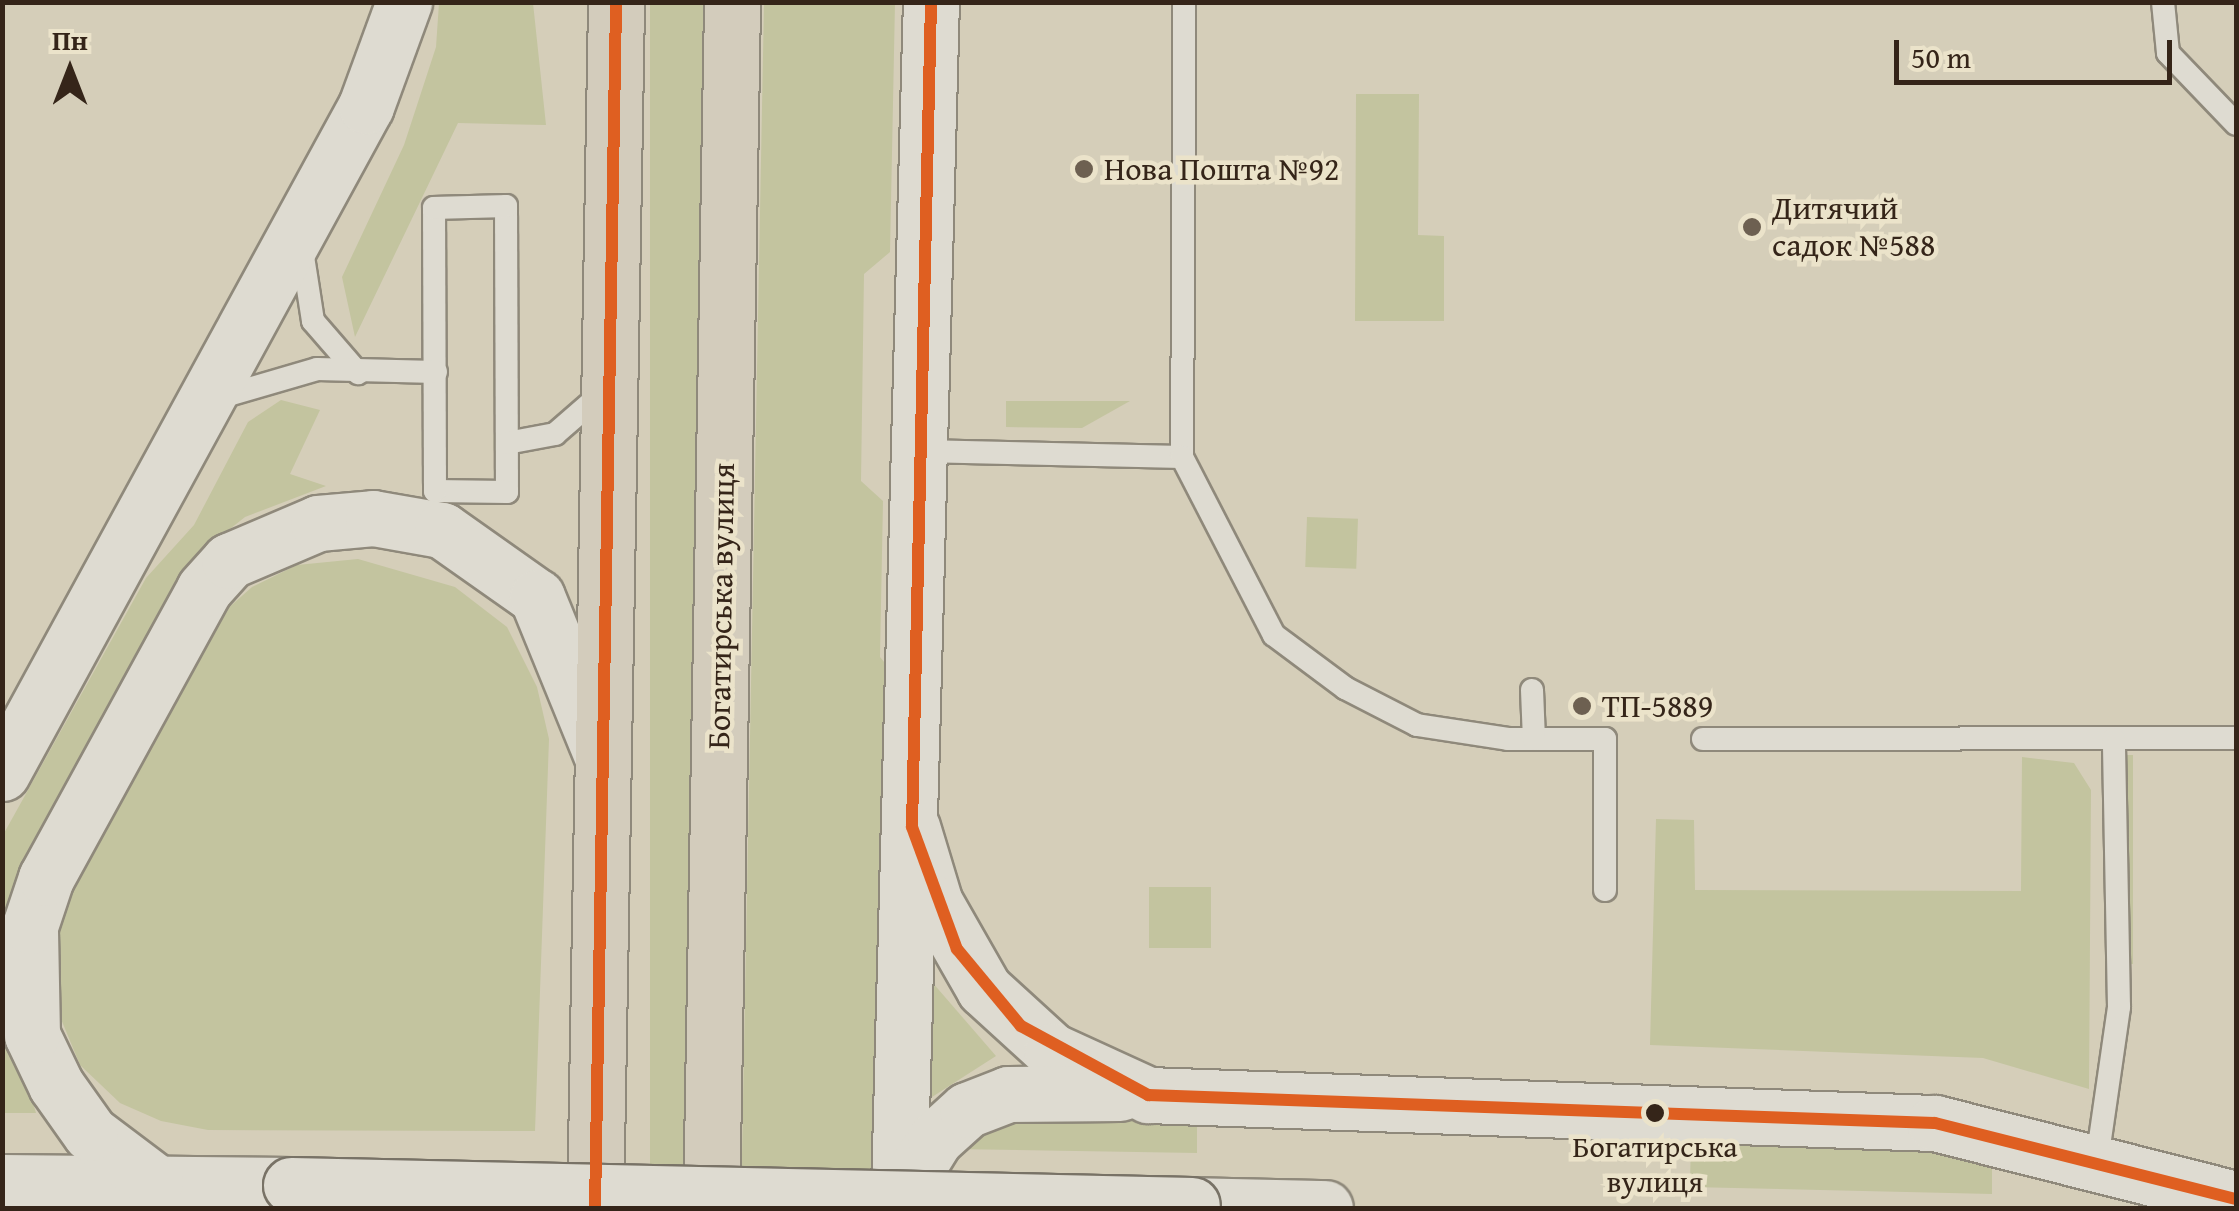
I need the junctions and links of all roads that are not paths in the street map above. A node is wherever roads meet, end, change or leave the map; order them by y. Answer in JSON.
{"nodes":[{"id":1,"x":404,"y":2,"type":"edge"},
{"id":2,"x":592,"y":2,"type":"edge"},
{"id":3,"x":616,"y":2,"type":"edge"},
{"id":4,"x":732,"y":2,"type":"edge"},
{"id":5,"x":931,"y":2,"type":"edge"},
{"id":6,"x":1184,"y":2,"type":"edge"},
{"id":7,"x":2163,"y":2,"type":"edge"},
{"id":8,"x":615,"y":80,"type":"junction"},
{"id":9,"x":2236,"y":124,"type":"edge"},
{"id":10,"x":300,"y":227,"type":"junction"},
{"id":11,"x":436,"y":372,"type":"junction"},
{"id":12,"x":358,"y":374,"type":"junction"},
{"id":13,"x":606,"y":387,"type":"junction"},
{"id":14,"x":211,"y":402,"type":"junction"},
{"id":15,"x":507,"y":443,"type":"junction"},
{"id":16,"x":920,"y":451,"type":"junction"},
{"id":17,"x":1182,"y":457,"type":"junction"},
{"id":18,"x":1532,"y":690,"type":"dead end"},
{"id":19,"x":2236,"y":738,"type":"edge"},
{"id":20,"x":1534,"y":740,"type":"junction"},
{"id":21,"x":1703,"y":740,"type":"dead end"},
{"id":22,"x":2114,"y":740,"type":"junction"},
{"id":23,"x":603,"y":760,"type":"junction"},
{"id":24,"x":4,"y":768,"type":"edge"},
{"id":25,"x":912,"y":827,"type":"junction"},
{"id":26,"x":1605,"y":890,"type":"dead end"},
{"id":27,"x":1148,"y":1095,"type":"junction"},
{"id":28,"x":2097,"y":1160,"type":"junction"},
{"id":29,"x":2,"y":1182,"type":"edge"},
{"id":30,"x":154,"y":1182,"type":"junction"},
{"id":31,"x":899,"y":1199,"type":"edge"},
{"id":32,"x":2236,"y":1199,"type":"edge"},
{"id":33,"x":595,"y":1208,"type":"edge"},
{"id":34,"x":711,"y":1208,"type":"edge"},
{"id":35,"x":1325,"y":1208,"type":"edge"}],
"edges":[{"from":1,"to":10,"type":"main road"},
{"from":2,"to":8,"type":"main road"},
{"from":3,"to":8,"type":"main road"},
{"from":4,"to":34,"type":"main road","name":"Богатирська вулиця"},
{"from":5,"to":16,"type":"main road"},
{"from":6,"to":17,"type":"lane"},
{"from":7,"to":9,"type":"lane"},
{"from":8,"to":13,"type":"main road"},
{"from":10,"to":12,"type":"lane"},
{"from":10,"to":14,"type":"main road"},
{"from":11,"to":12,"type":"lane"},
{"from":11,"to":15,"type":"lane"},
{"from":11,"to":15,"type":"lane"},
{"from":12,"to":14,"type":"lane"},
{"from":13,"to":15,"type":"lane"},
{"from":13,"to":23,"type":"main road"},
{"from":14,"to":24,"type":"main road"},
{"from":16,"to":17,"type":"lane"},
{"from":16,"to":25,"type":"main road"},
{"from":17,"to":20,"type":"lane"},
{"from":18,"to":20,"type":"lane"},
{"from":19,"to":22,"type":"lane"},
{"from":20,"to":26,"type":"lane"},
{"from":21,"to":22,"type":"lane"},
{"from":22,"to":28,"type":"lane"},
{"from":23,"to":30,"type":"main road"},
{"from":23,"to":33,"type":"main road"},
{"from":25,"to":27,"type":"main road"},
{"from":25,"to":31,"type":"main road"},
{"from":27,"to":28,"type":"main road"},
{"from":27,"to":31,"type":"main road"},
{"from":28,"to":32,"type":"main road"},
{"from":29,"to":30,"type":"main road"},
{"from":30,"to":35,"type":"main road","bridge":true}]}
